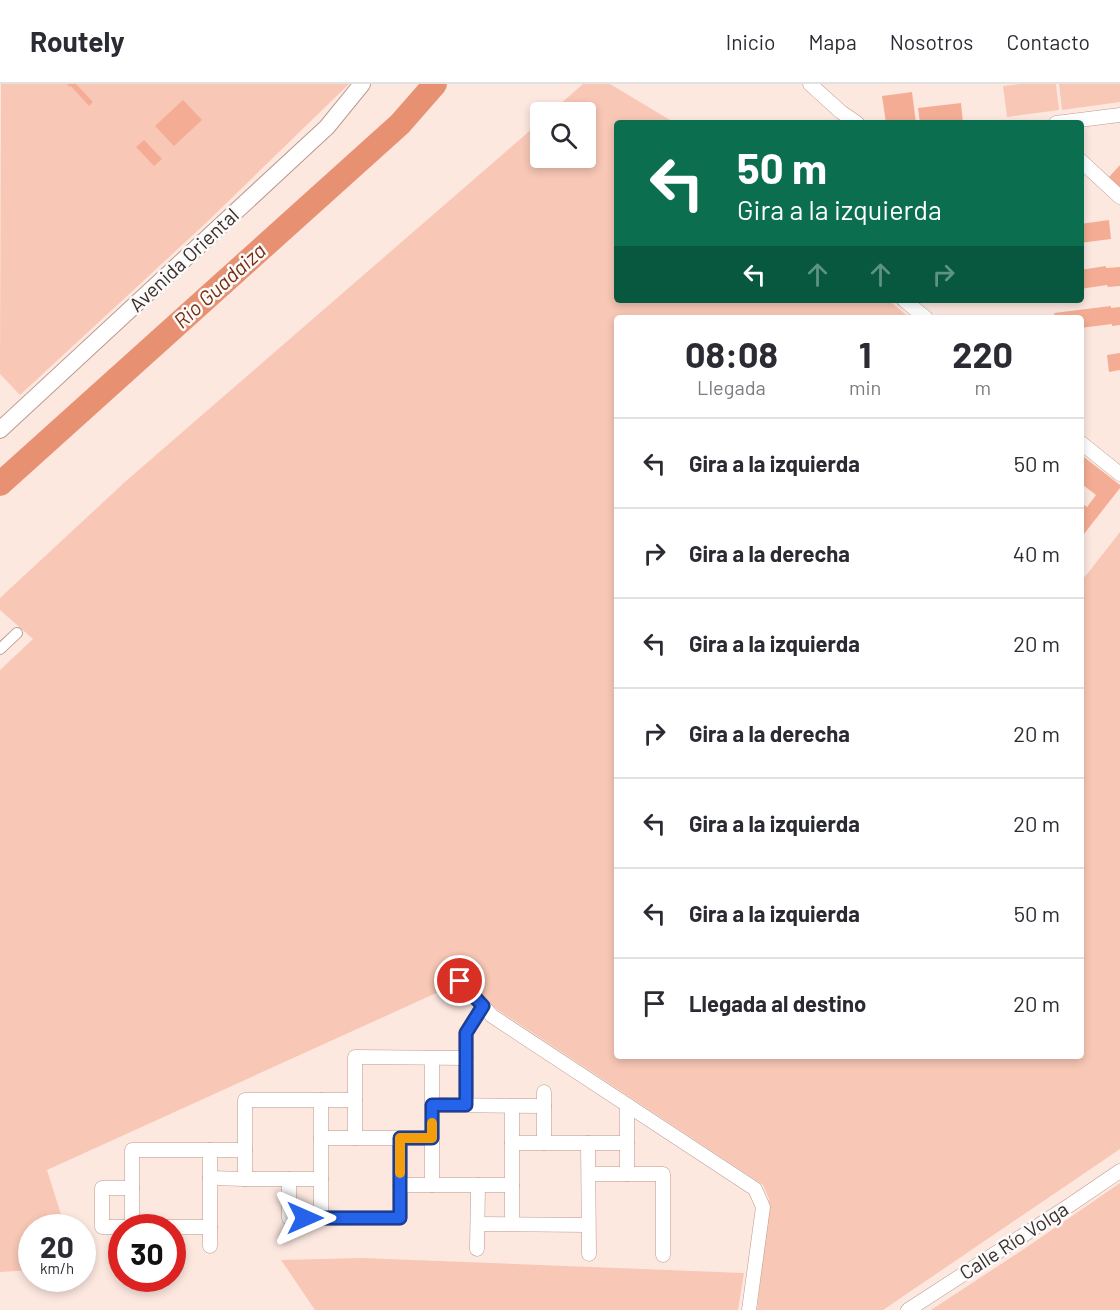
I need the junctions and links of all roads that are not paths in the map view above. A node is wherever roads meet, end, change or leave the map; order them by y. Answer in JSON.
{"nodes":[{"id":1,"x":362,"y":84,"type":"edge"},
{"id":2,"x":810,"y":84,"type":"edge"},
{"id":3,"x":1120,"y":115,"type":"edge"},
{"id":4,"x":844,"y":117,"type":"edge"},
{"id":5,"x":1080,"y":120,"type":"edge"},
{"id":6,"x":1084,"y":164,"type":"edge"},
{"id":7,"x":1120,"y":197,"type":"edge"},
{"id":8,"x":908,"y":303,"type":"edge"},
{"id":9,"x":922,"y":315,"type":"edge"},
{"id":10,"x":0,"y":430,"type":"edge"},
{"id":11,"x":1084,"y":445,"type":"edge"},
{"id":12,"x":1120,"y":474,"type":"edge"},
{"id":13,"x":17,"y":633,"type":"dead end"},
{"id":14,"x":0,"y":649,"type":"edge"},
{"id":15,"x":460,"y":981,"type":"dead end"},
{"id":16,"x":483,"y":1006,"type":"junction"},
{"id":17,"x":432,"y":1058,"type":"junction"},
{"id":18,"x":466,"y":1058,"type":"junction"},
{"id":19,"x":321,"y":1100,"type":"junction"},
{"id":20,"x":355,"y":1100,"type":"junction"},
{"id":21,"x":432,"y":1105,"type":"junction"},
{"id":22,"x":466,"y":1105,"type":"junction"},
{"id":23,"x":512,"y":1106,"type":"junction"},
{"id":24,"x":627,"y":1106,"type":"junction"},
{"id":25,"x":321,"y":1138,"type":"junction"},
{"id":26,"x":355,"y":1138,"type":"junction"},
{"id":27,"x":400,"y":1138,"type":"junction"},
{"id":28,"x":432,"y":1138,"type":"junction"},
{"id":29,"x":512,"y":1143,"type":"junction"},
{"id":30,"x":544,"y":1143,"type":"junction"},
{"id":31,"x":588,"y":1143,"type":"junction"},
{"id":32,"x":627,"y":1143,"type":"junction"},
{"id":33,"x":210,"y":1150,"type":"junction"},
{"id":34,"x":245,"y":1150,"type":"junction"},
{"id":35,"x":1120,"y":1171,"type":"edge"},
{"id":36,"x":589,"y":1174,"type":"junction"},
{"id":37,"x":627,"y":1174,"type":"junction"},
{"id":38,"x":210,"y":1179,"type":"junction"},
{"id":39,"x":246,"y":1179,"type":"junction"},
{"id":40,"x":289,"y":1179,"type":"junction"},
{"id":41,"x":321,"y":1179,"type":"junction"},
{"id":42,"x":400,"y":1185,"type":"junction"},
{"id":43,"x":432,"y":1185,"type":"junction"},
{"id":44,"x":478,"y":1185,"type":"junction"},
{"id":45,"x":512,"y":1185,"type":"junction"},
{"id":46,"x":132,"y":1188,"type":"junction"},
{"id":47,"x":132,"y":1214,"type":"edge"},
{"id":48,"x":321,"y":1218,"type":"junction"},
{"id":49,"x":478,"y":1224,"type":"junction"},
{"id":50,"x":512,"y":1224,"type":"junction"},
{"id":51,"x":588,"y":1225,"type":"junction"},
{"id":52,"x":108,"y":1227,"type":"edge"},
{"id":53,"x":186,"y":1227,"type":"edge"},
{"id":54,"x":210,"y":1227,"type":"junction"},
{"id":55,"x":210,"y":1246,"type":"dead end"},
{"id":56,"x":477,"y":1249,"type":"dead end"},
{"id":57,"x":589,"y":1254,"type":"dead end"},
{"id":58,"x":663,"y":1255,"type":"dead end"},
{"id":59,"x":749,"y":1310,"type":"edge"},
{"id":60,"x":908,"y":1310,"type":"edge"}],
"edges":[{"from":1,"to":10,"type":"street","name":"Avenida Oriental"},
{"from":2,"to":4,"type":"street"},
{"from":3,"to":5,"type":"street"},
{"from":6,"to":7,"type":"street"},
{"from":8,"to":9,"type":"street"},
{"from":11,"to":12,"type":"street"},
{"from":13,"to":14,"type":"street"},
{"from":15,"to":16,"type":"street"},
{"from":16,"to":18,"type":"street"},
{"from":16,"to":24,"type":"street"},
{"from":17,"to":18,"type":"street"},
{"from":17,"to":20,"type":"street"},
{"from":17,"to":21,"type":"street"},
{"from":18,"to":22,"type":"street"},
{"from":19,"to":20,"type":"street"},
{"from":19,"to":25,"type":"street"},
{"from":19,"to":34,"type":"street"},
{"from":20,"to":26,"type":"street"},
{"from":21,"to":22,"type":"street"},
{"from":21,"to":28,"type":"street"},
{"from":22,"to":23,"type":"street"},
{"from":23,"to":29,"type":"street"},
{"from":23,"to":30,"type":"street"},
{"from":24,"to":32,"type":"street"},
{"from":24,"to":59,"type":"street"},
{"from":25,"to":26,"type":"street"},
{"from":25,"to":41,"type":"street"},
{"from":26,"to":27,"type":"street"},
{"from":27,"to":28,"type":"street"},
{"from":27,"to":42,"type":"street"},
{"from":28,"to":43,"type":"street"},
{"from":29,"to":30,"type":"street"},
{"from":29,"to":45,"type":"street"},
{"from":30,"to":31,"type":"street"},
{"from":31,"to":32,"type":"street"},
{"from":31,"to":36,"type":"street"},
{"from":32,"to":37,"type":"street"},
{"from":33,"to":34,"type":"street"},
{"from":33,"to":38,"type":"street"},
{"from":33,"to":46,"type":"street"},
{"from":34,"to":39,"type":"street"},
{"from":35,"to":60,"type":"street","name":"Calle Río Volga"},
{"from":36,"to":37,"type":"street"},
{"from":36,"to":51,"type":"street"},
{"from":37,"to":58,"type":"street"},
{"from":38,"to":39,"type":"street"},
{"from":38,"to":54,"type":"street"},
{"from":39,"to":40,"type":"street"},
{"from":40,"to":41,"type":"street"},
{"from":40,"to":48,"type":"street"},
{"from":41,"to":48,"type":"street"},
{"from":42,"to":43,"type":"street"},
{"from":42,"to":48,"type":"street"},
{"from":43,"to":44,"type":"street"},
{"from":44,"to":45,"type":"street"},
{"from":44,"to":49,"type":"street"},
{"from":45,"to":50,"type":"street"},
{"from":46,"to":47,"type":"street"},
{"from":46,"to":52,"type":"street"},
{"from":49,"to":50,"type":"street"},
{"from":49,"to":56,"type":"street"},
{"from":50,"to":51,"type":"street"},
{"from":51,"to":57,"type":"street"},
{"from":53,"to":54,"type":"street"},
{"from":54,"to":55,"type":"street"}]}
